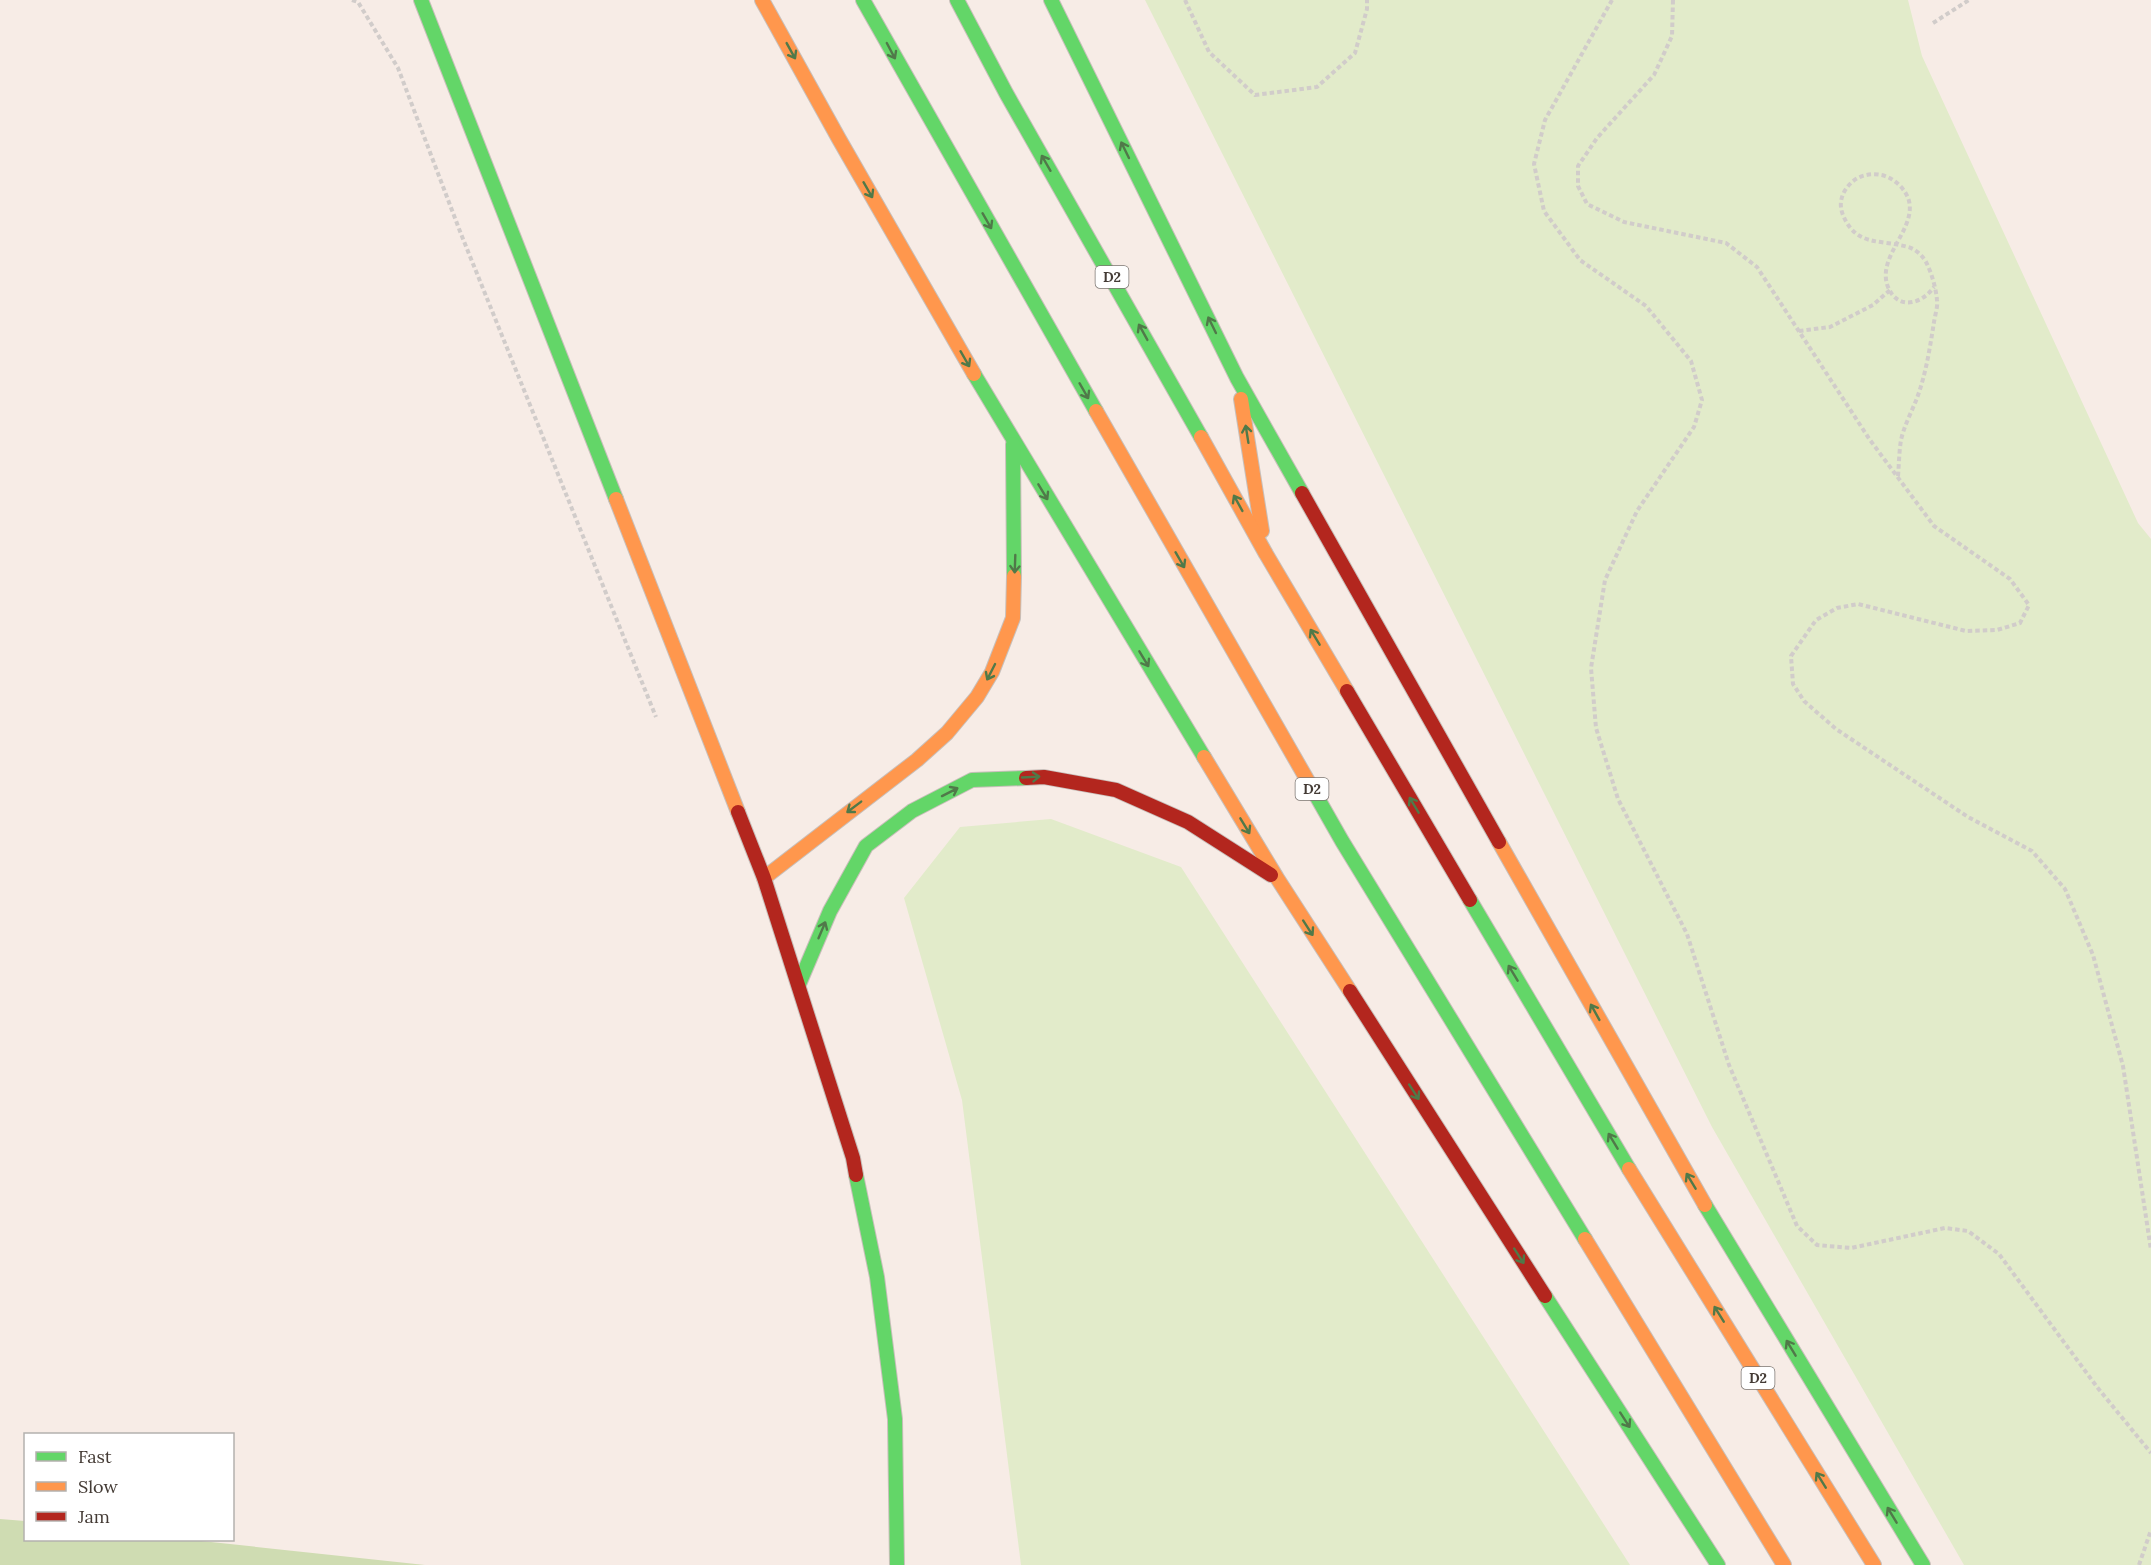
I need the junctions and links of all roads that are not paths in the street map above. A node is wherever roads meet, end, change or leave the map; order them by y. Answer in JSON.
{"nodes":[{"id":1,"x":421,"y":0,"type":"edge"},
{"id":2,"x":762,"y":0,"type":"edge"},
{"id":3,"x":863,"y":0,"type":"edge"},
{"id":4,"x":957,"y":0,"type":"edge"},
{"id":5,"x":1051,"y":0,"type":"edge"},
{"id":6,"x":1238,"y":378,"type":"junction"},
{"id":7,"x":1013,"y":442,"type":"junction"},
{"id":8,"x":1266,"y":554,"type":"junction"},
{"id":9,"x":764,"y":878,"type":"junction"},
{"id":10,"x":1277,"y":878,"type":"junction"},
{"id":11,"x":799,"y":984,"type":"junction"},
{"id":12,"x":897,"y":1565,"type":"edge"},
{"id":13,"x":1718,"y":1565,"type":"edge"},
{"id":14,"x":1784,"y":1565,"type":"edge"},
{"id":15,"x":1874,"y":1565,"type":"edge"},
{"id":16,"x":1923,"y":1565,"type":"edge"}],
"edges":[{"from":1,"to":9,"type":"main road"},
{"from":2,"to":7,"type":"main road","one_way":true},
{"from":3,"to":14,"type":"main road","number":"D2","one_way":true},
{"from":8,"to":4,"type":"main road","number":"D2","one_way":true},
{"from":6,"to":5,"type":"main road","one_way":true},
{"from":8,"to":6,"type":"main road","one_way":true},
{"from":16,"to":6,"type":"main road","one_way":true},
{"from":7,"to":9,"type":"main road","one_way":true},
{"from":7,"to":10,"type":"main road","one_way":true},
{"from":15,"to":8,"type":"main road","number":"D2","one_way":true},
{"from":9,"to":11,"type":"main road"},
{"from":11,"to":10,"type":"main road","one_way":true},
{"from":10,"to":13,"type":"main road","one_way":true},
{"from":11,"to":12,"type":"main road"}]}
